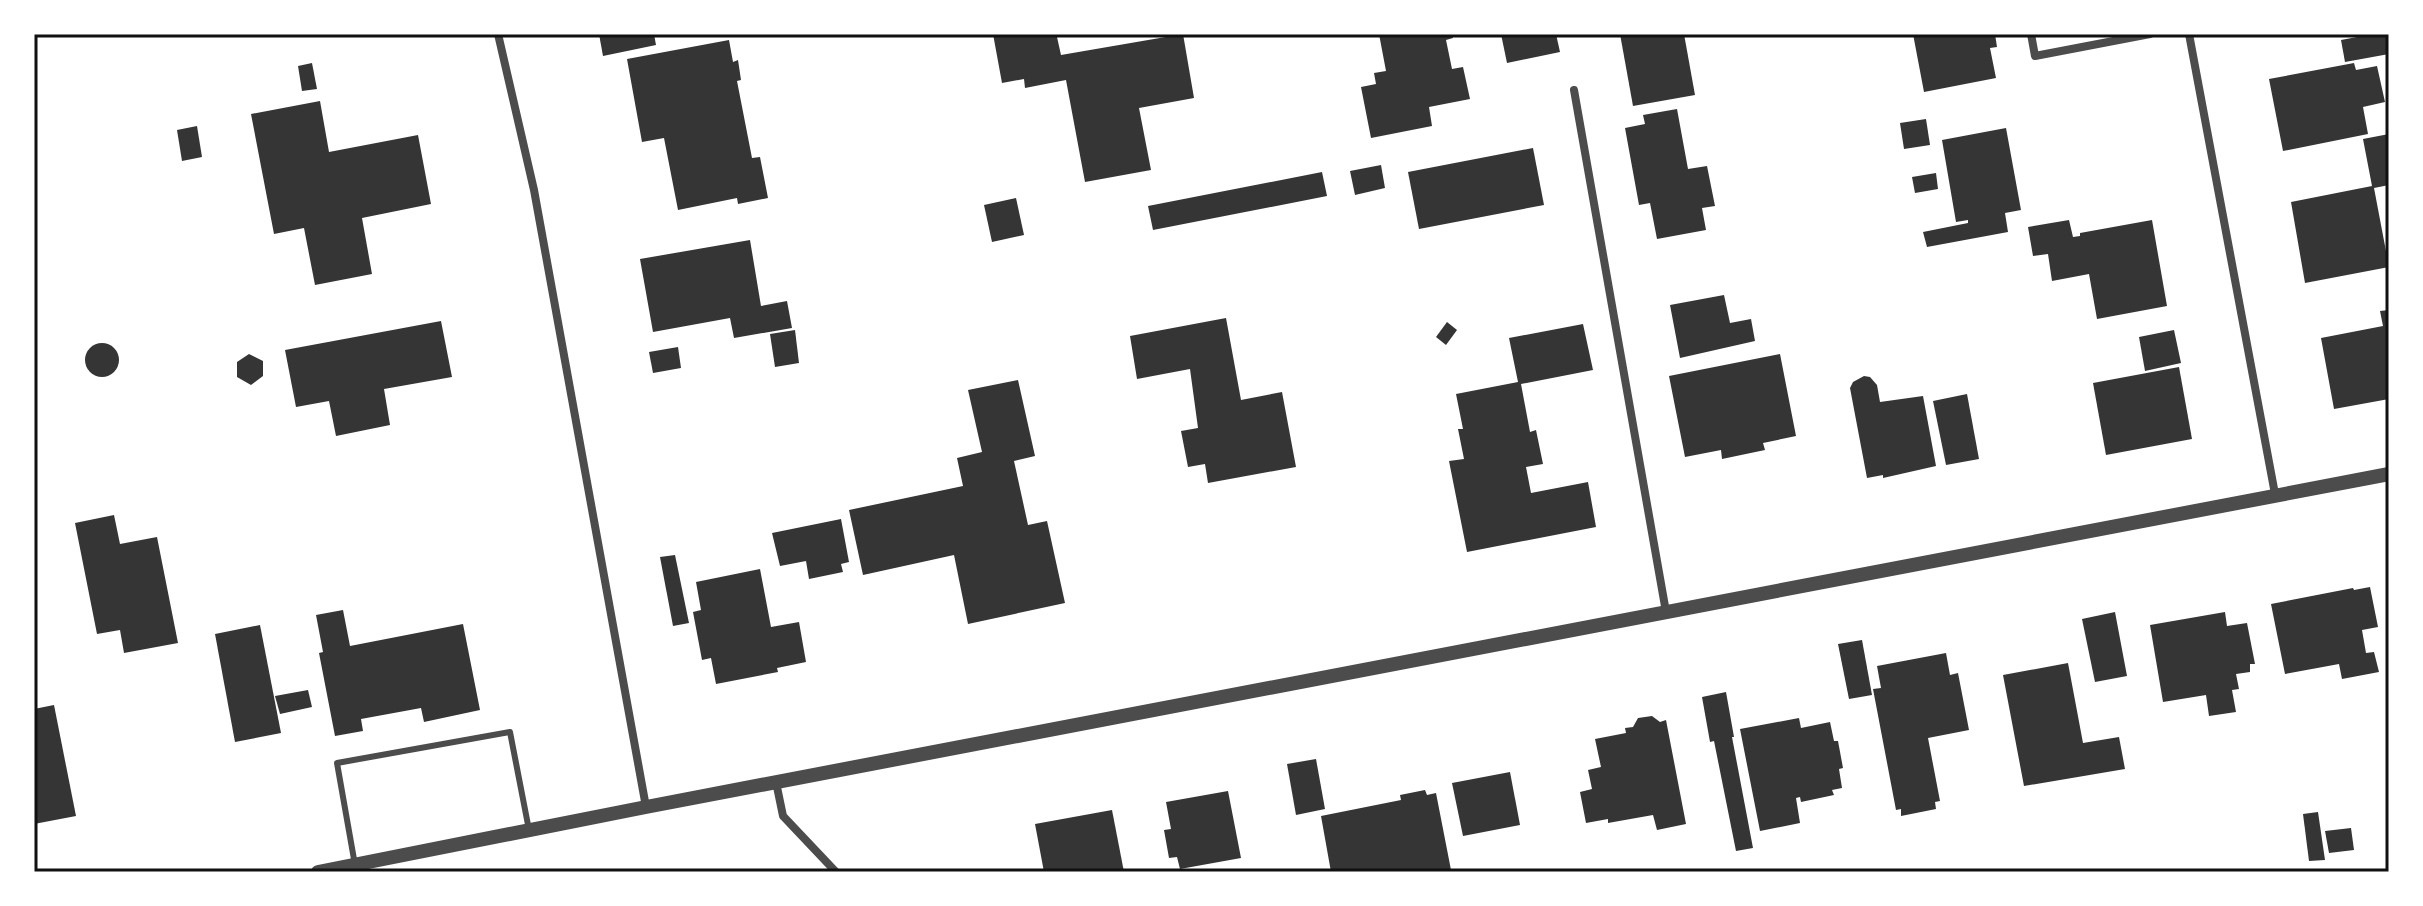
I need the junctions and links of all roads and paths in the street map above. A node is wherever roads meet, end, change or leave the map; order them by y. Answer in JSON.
{"nodes":[{"id":1,"x":498,"y":34,"type":"edge"},
{"id":2,"x":2031,"y":34,"type":"edge"},
{"id":3,"x":2150,"y":34,"type":"edge"},
{"id":4,"x":2189,"y":34,"type":"edge"},
{"id":5,"x":1574,"y":90,"type":"dead end"},
{"id":6,"x":2389,"y":474,"type":"edge"},
{"id":7,"x":2275,"y":494,"type":"junction"},
{"id":8,"x":1666,"y":613,"type":"junction"},
{"id":9,"x":776,"y":782,"type":"junction"},
{"id":10,"x":646,"y":807,"type":"junction"},
{"id":11,"x":529,"y":830,"type":"junction"},
{"id":12,"x":355,"y":865,"type":"junction"},
{"id":13,"x":318,"y":872,"type":"edge"},
{"id":14,"x":836,"y":872,"type":"edge"}],
"edges":[{"from":1,"to":10,"type":"street"},
{"from":2,"to":3,"type":"street"},
{"from":4,"to":7,"type":"street"},
{"from":5,"to":8,"type":"street"},
{"from":6,"to":7,"type":"street"},
{"from":7,"to":8,"type":"street"},
{"from":8,"to":9,"type":"street"},
{"from":9,"to":10,"type":"street"},
{"from":9,"to":14,"type":"street"},
{"from":10,"to":11,"type":"street"},
{"from":11,"to":12,"type":"street"},
{"from":11,"to":12,"type":"lane"},
{"from":12,"to":13,"type":"street"}]}
